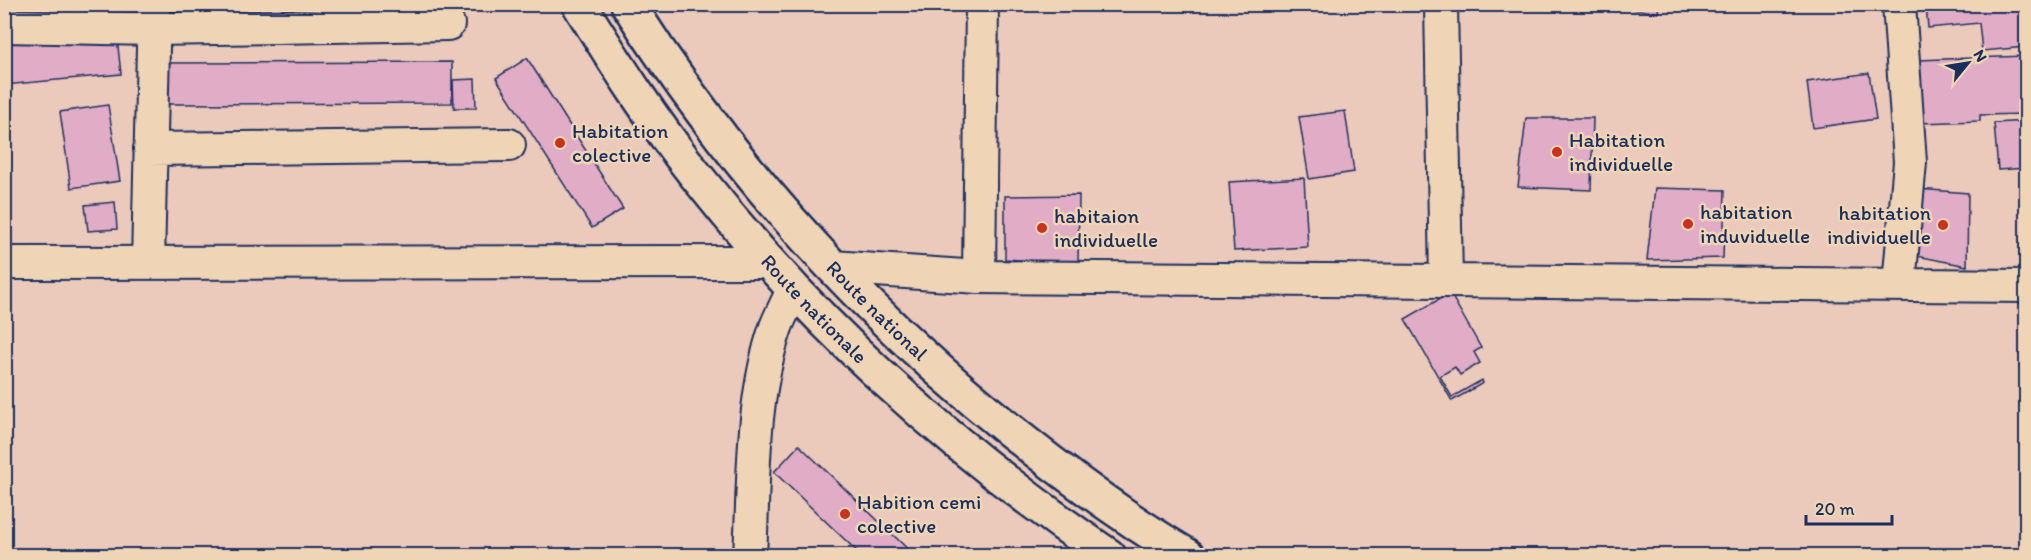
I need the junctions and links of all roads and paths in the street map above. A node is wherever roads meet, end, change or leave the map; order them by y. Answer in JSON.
{"nodes":[{"id":1,"x":579,"y":4,"type":"edge"},
{"id":2,"x":628,"y":4,"type":"edge"},
{"id":3,"x":982,"y":4,"type":"edge"},
{"id":4,"x":1441,"y":4,"type":"edge"},
{"id":5,"x":1899,"y":4,"type":"edge"},
{"id":6,"x":51,"y":16,"type":"edge"},
{"id":7,"x":153,"y":17,"type":"edge"},
{"id":8,"x":448,"y":24,"type":"dead end"},
{"id":9,"x":4,"y":26,"type":"edge"},
{"id":10,"x":509,"y":145,"type":"dead end"},
{"id":11,"x":150,"y":149,"type":"junction"},
{"id":12,"x":768,"y":261,"type":"junction"},
{"id":13,"x":4,"y":263,"type":"edge"},
{"id":14,"x":148,"y":263,"type":"junction"},
{"id":15,"x":832,"y":267,"type":"junction"},
{"id":16,"x":979,"y":278,"type":"junction"},
{"id":17,"x":1446,"y":281,"type":"junction"},
{"id":18,"x":1899,"y":284,"type":"junction"},
{"id":19,"x":2026,"y":286,"type":"edge"},
{"id":20,"x":793,"y":290,"type":"junction"},
{"id":21,"x":750,"y":555,"type":"edge"},
{"id":22,"x":1108,"y":555,"type":"edge"},
{"id":23,"x":1188,"y":555,"type":"edge"}],
"edges":[{"from":1,"to":12,"type":"main road","name":"Route nationale"},
{"from":2,"to":15,"type":"main road","name":"Route national"},
{"from":3,"to":16,"type":"street"},
{"from":4,"to":17,"type":"street"},
{"from":5,"to":18,"type":"street"},
{"from":6,"to":7,"type":"street"},
{"from":6,"to":9,"type":"street"},
{"from":7,"to":8,"type":"street"},
{"from":7,"to":11,"type":"street"},
{"from":10,"to":11,"type":"street"},
{"from":11,"to":14,"type":"street"},
{"from":12,"to":14,"type":"street"},
{"from":12,"to":20,"type":"main road","name":"Route nationale"},
{"from":13,"to":14,"type":"street"},
{"from":15,"to":16,"type":"street"},
{"from":15,"to":23,"type":"main road","name":"Route national"},
{"from":16,"to":17,"type":"street"},
{"from":17,"to":18,"type":"street"},
{"from":18,"to":19,"type":"street"},
{"from":20,"to":21,"type":"street"},
{"from":20,"to":22,"type":"main road","name":"Route nationale"}]}
